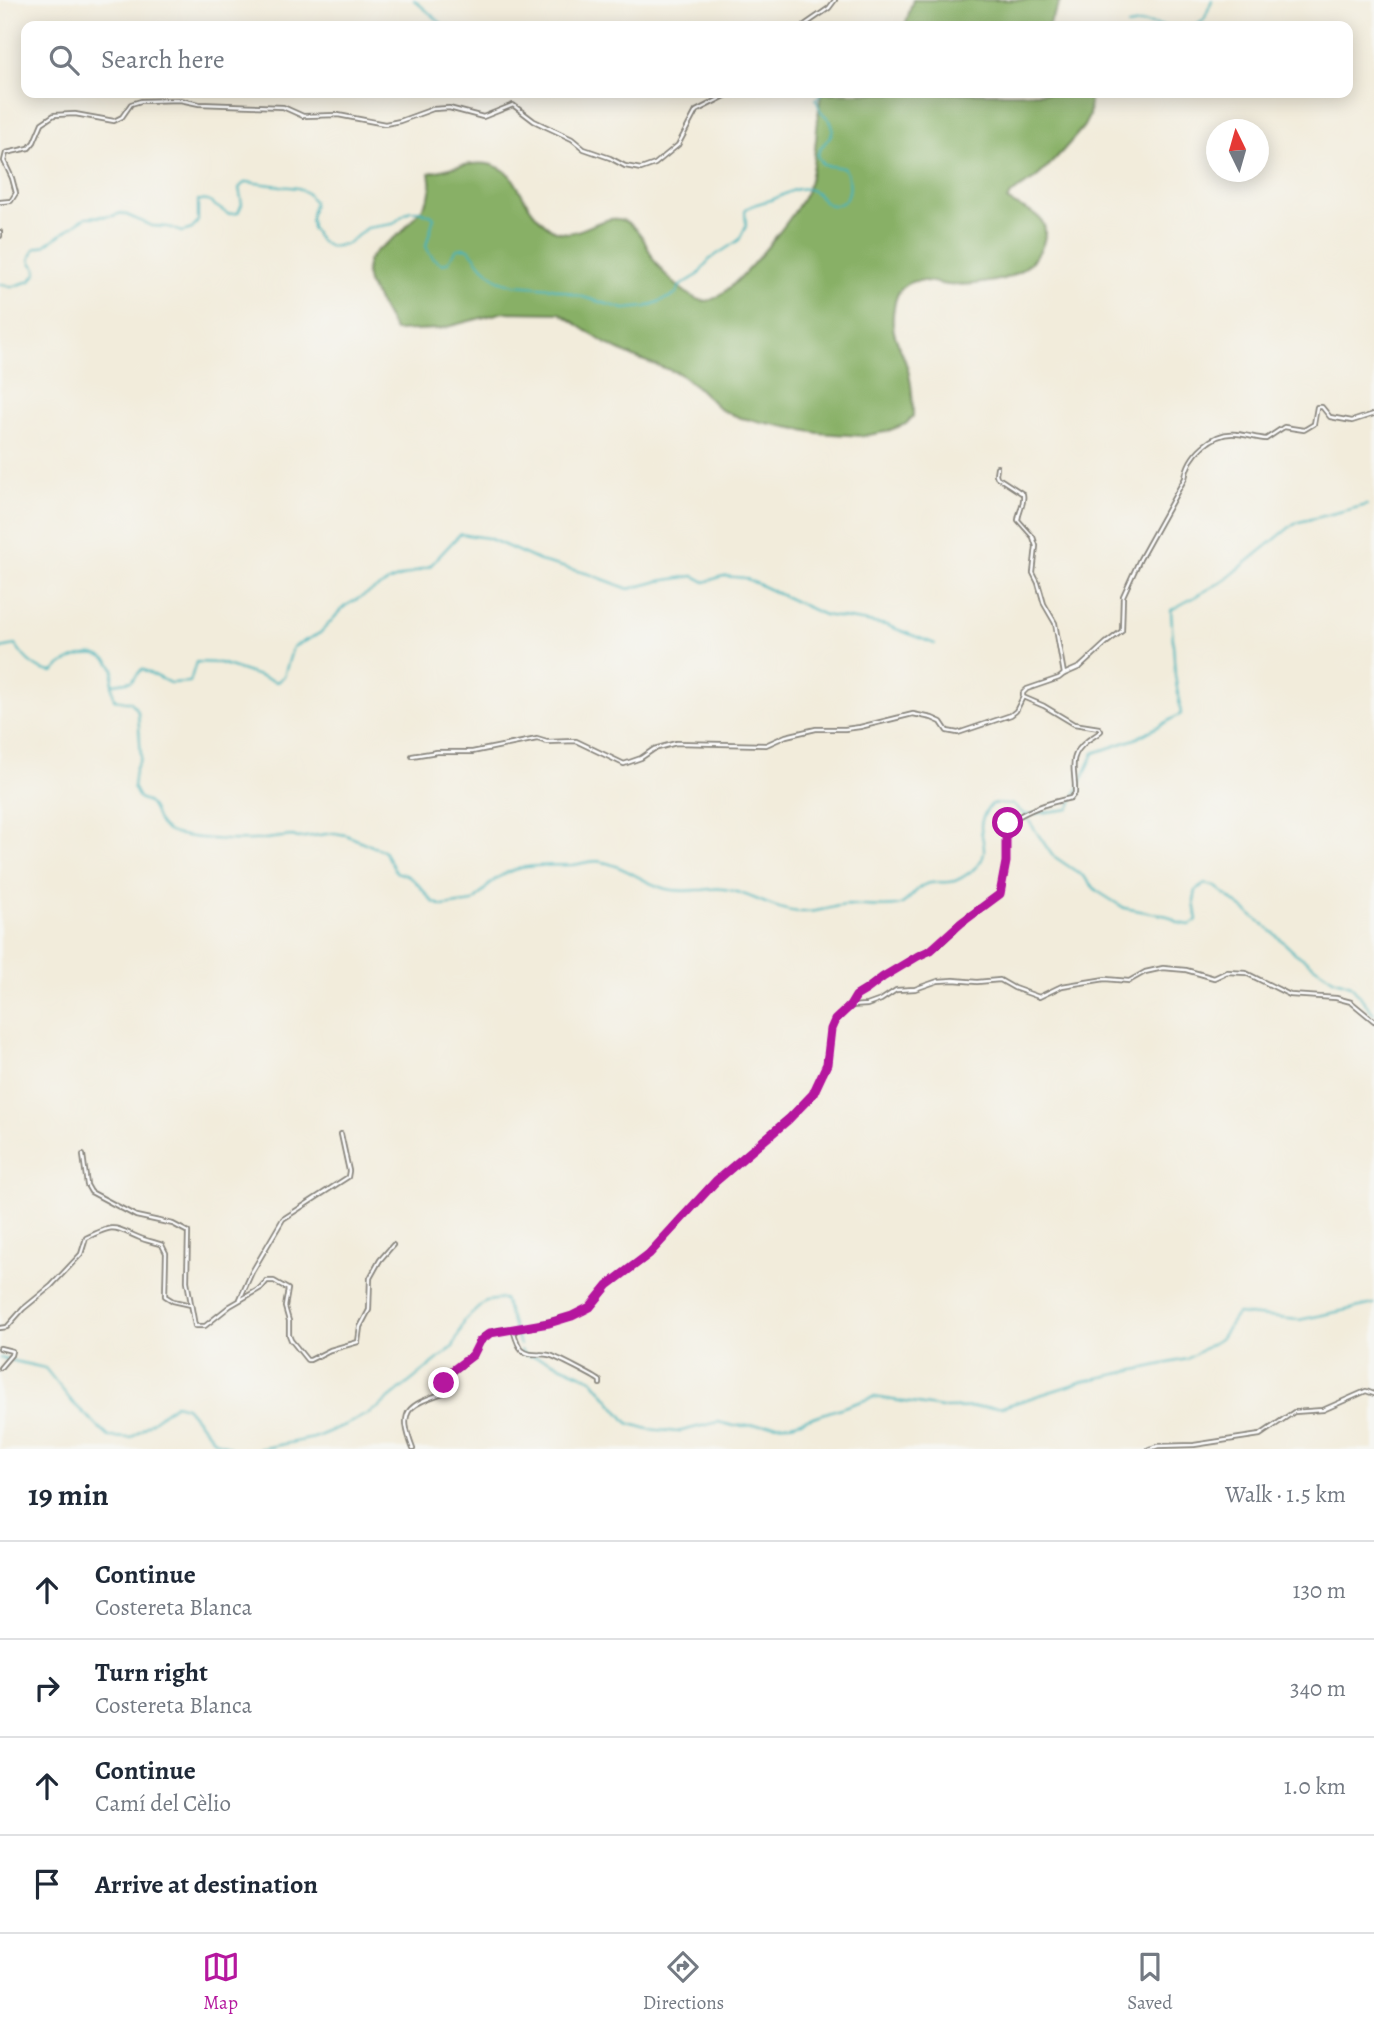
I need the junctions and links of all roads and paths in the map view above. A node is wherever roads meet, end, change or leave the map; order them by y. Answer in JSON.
{"nodes":[{"id":1,"x":835,"y":0,"type":"edge"},
{"id":2,"x":810,"y":21,"type":"edge"},
{"id":3,"x":721,"y":98,"type":"edge"},
{"id":4,"x":0,"y":202,"type":"edge"},
{"id":5,"x":1374,"y":414,"type":"edge"},
{"id":6,"x":997,"y":467,"type":"dead end"},
{"id":7,"x":1064,"y":674,"type":"junction"},
{"id":8,"x":1023,"y":697,"type":"junction"},
{"id":9,"x":412,"y":756,"type":"dead end"},
{"id":10,"x":850,"y":1006,"type":"junction"},
{"id":11,"x":1374,"y":1020,"type":"edge"},
{"id":12,"x":341,"y":1134,"type":"dead end"},
{"id":13,"x":83,"y":1155,"type":"dead end"},
{"id":14,"x":393,"y":1245,"type":"dead end"},
{"id":15,"x":240,"y":1299,"type":"junction"},
{"id":16,"x":191,"y":1305,"type":"junction"},
{"id":17,"x":0,"y":1328,"type":"edge"},
{"id":18,"x":513,"y":1329,"type":"junction"},
{"id":19,"x":0,"y":1348,"type":"edge"},
{"id":20,"x":0,"y":1359,"type":"edge"},
{"id":21,"x":6,"y":1361,"type":"junction"},
{"id":22,"x":0,"y":1368,"type":"edge"},
{"id":23,"x":600,"y":1384,"type":"dead end"},
{"id":24,"x":1374,"y":1394,"type":"edge"},
{"id":25,"x":413,"y":1449,"type":"edge"},
{"id":26,"x":1149,"y":1449,"type":"edge"}],
"edges":[{"from":1,"to":2,"type":"street"},
{"from":3,"to":4,"type":"street"},
{"from":5,"to":7,"type":"street"},
{"from":6,"to":7,"type":"street"},
{"from":7,"to":8,"type":"street"},
{"from":8,"to":9,"type":"street"},
{"from":8,"to":10,"type":"street"},
{"from":10,"to":11,"type":"street"},
{"from":10,"to":18,"type":"street"},
{"from":12,"to":15,"type":"street"},
{"from":13,"to":16,"type":"street"},
{"from":14,"to":15,"type":"street"},
{"from":15,"to":16,"type":"street"},
{"from":16,"to":17,"type":"street"},
{"from":18,"to":23,"type":"street"},
{"from":18,"to":25,"type":"street"},
{"from":19,"to":21,"type":"street"},
{"from":20,"to":21,"type":"street"},
{"from":21,"to":22,"type":"street"},
{"from":24,"to":26,"type":"street"}]}
